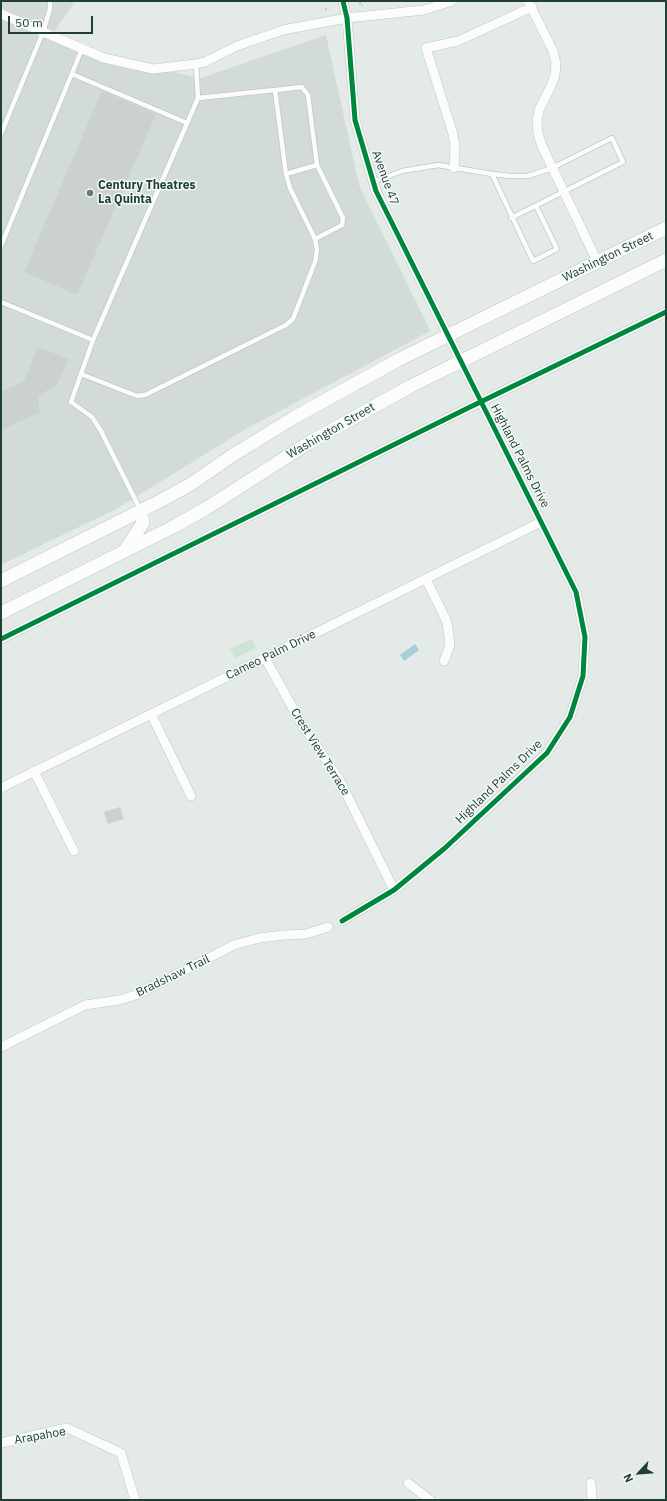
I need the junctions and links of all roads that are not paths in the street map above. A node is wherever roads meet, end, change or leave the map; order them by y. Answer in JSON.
{"nodes":[{"id":1,"x":50,"y":1,"type":"edge"},
{"id":2,"x":343,"y":1,"type":"edge"},
{"id":3,"x":452,"y":1,"type":"edge"},
{"id":4,"x":530,"y":4,"type":"edge"},
{"id":5,"x":1,"y":14,"type":"edge"},
{"id":6,"x":347,"y":18,"type":"junction"},
{"id":7,"x":43,"y":32,"type":"junction"},
{"id":8,"x":82,"y":48,"type":"junction"},
{"id":9,"x":196,"y":64,"type":"junction"},
{"id":10,"x":72,"y":74,"type":"junction"},
{"id":11,"x":275,"y":90,"type":"junction"},
{"id":12,"x":198,"y":98,"type":"junction"},
{"id":13,"x":187,"y":124,"type":"junction"},
{"id":14,"x":1,"y":134,"type":"edge"},
{"id":15,"x":317,"y":165,"type":"junction"},
{"id":16,"x":454,"y":168,"type":"junction"},
{"id":17,"x":552,"y":168,"type":"junction"},
{"id":18,"x":286,"y":174,"type":"junction"},
{"id":19,"x":492,"y":174,"type":"junction"},
{"id":20,"x":374,"y":182,"type":"junction"},
{"id":21,"x":564,"y":192,"type":"junction"},
{"id":22,"x":536,"y":206,"type":"junction"},
{"id":23,"x":511,"y":218,"type":"junction"},
{"id":24,"x":666,"y":228,"type":"edge"},
{"id":25,"x":315,"y":239,"type":"junction"},
{"id":26,"x":1,"y":246,"type":"edge"},
{"id":27,"x":666,"y":260,"type":"edge"},
{"id":28,"x":597,"y":261,"type":"junction"},
{"id":29,"x":1,"y":302,"type":"edge"},
{"id":30,"x":666,"y":312,"type":"edge"},
{"id":31,"x":93,"y":340,"type":"junction"},
{"id":32,"x":451,"y":342,"type":"junction"},
{"id":33,"x":461,"y":361,"type":"junction"},
{"id":34,"x":81,"y":374,"type":"junction"},
{"id":35,"x":481,"y":401,"type":"junction"},
{"id":36,"x":141,"y":511,"type":"junction"},
{"id":37,"x":541,"y":522,"type":"junction"},
{"id":38,"x":124,"y":552,"type":"junction"},
{"id":39,"x":426,"y":578,"type":"junction"},
{"id":40,"x":1,"y":581,"type":"edge"},
{"id":41,"x":1,"y":613,"type":"edge"},
{"id":42,"x":1,"y":639,"type":"edge"},
{"id":43,"x":265,"y":658,"type":"junction"},
{"id":44,"x":444,"y":661,"type":"dead end"},
{"id":45,"x":151,"y":714,"type":"junction"},
{"id":46,"x":34,"y":771,"type":"junction"},
{"id":47,"x":1,"y":788,"type":"edge"},
{"id":48,"x":191,"y":796,"type":"dead end"},
{"id":49,"x":74,"y":851,"type":"dead end"},
{"id":50,"x":394,"y":890,"type":"junction"},
{"id":51,"x":342,"y":921,"type":"dead end"},
{"id":52,"x":328,"y":927,"type":"dead end"},
{"id":53,"x":1,"y":1047,"type":"edge"},
{"id":54,"x":1,"y":1443,"type":"edge"},
{"id":55,"x":408,"y":1483,"type":"dead end"},
{"id":56,"x":591,"y":1483,"type":"dead end"},
{"id":57,"x":135,"y":1500,"type":"edge"},
{"id":58,"x":430,"y":1500,"type":"edge"},
{"id":59,"x":592,"y":1500,"type":"edge"}],
"edges":[{"from":1,"to":7,"type":"lane"},
{"from":2,"to":6,"type":"street","name":"Avenue 47"},
{"from":3,"to":6,"type":"street"},
{"from":4,"to":16,"type":"street"},
{"from":4,"to":17,"type":"street"},
{"from":5,"to":7,"type":"street"},
{"from":6,"to":9,"type":"street"},
{"from":6,"to":20,"type":"street","name":"Avenue 47"},
{"from":7,"to":8,"type":"street"},
{"from":7,"to":14,"type":"lane"},
{"from":8,"to":9,"type":"street"},
{"from":8,"to":10,"type":"lane"},
{"from":9,"to":12,"type":"lane"},
{"from":10,"to":13,"type":"lane"},
{"from":10,"to":26,"type":"lane"},
{"from":11,"to":12,"type":"lane"},
{"from":11,"to":15,"type":"lane"},
{"from":11,"to":18,"type":"lane"},
{"from":12,"to":13,"type":"lane"},
{"from":13,"to":31,"type":"lane"},
{"from":15,"to":18,"type":"lane"},
{"from":15,"to":25,"type":"lane"},
{"from":16,"to":19,"type":"lane"},
{"from":16,"to":20,"type":"lane"},
{"from":17,"to":19,"type":"lane"},
{"from":17,"to":21,"type":"street"},
{"from":17,"to":21,"type":"lane"},
{"from":18,"to":25,"type":"lane"},
{"from":19,"to":23,"type":"lane"},
{"from":20,"to":32,"type":"street","name":"Avenue 47"},
{"from":21,"to":22,"type":"lane"},
{"from":21,"to":28,"type":"street"},
{"from":22,"to":23,"type":"lane"},
{"from":22,"to":23,"type":"lane"},
{"from":24,"to":28,"type":"main road","name":"Washington Street"},
{"from":25,"to":34,"type":"lane"},
{"from":27,"to":33,"type":"main road","name":"Washington Street"},
{"from":28,"to":32,"type":"main road","name":"Washington Street"},
{"from":29,"to":31,"type":"lane"},
{"from":30,"to":35,"type":"street"},
{"from":31,"to":34,"type":"lane"},
{"from":32,"to":33,"type":"street","name":"Highland Palms Drive"},
{"from":32,"to":36,"type":"main road","name":"Washington Street"},
{"from":33,"to":35,"type":"street","name":"Highland Palms Drive"},
{"from":33,"to":38,"type":"main road","name":"Washington Street"},
{"from":34,"to":36,"type":"lane"},
{"from":35,"to":37,"type":"street","name":"Highland Palms Drive"},
{"from":35,"to":42,"type":"street"},
{"from":36,"to":38,"type":"main road"},
{"from":36,"to":40,"type":"main road","name":"Washington Street"},
{"from":37,"to":39,"type":"street","name":"Cameo Palm Drive"},
{"from":37,"to":50,"type":"street","name":"Highland Palms Drive"},
{"from":38,"to":41,"type":"main road","name":"Washington Street"},
{"from":39,"to":43,"type":"street","name":"Cameo Palm Drive"},
{"from":39,"to":44,"type":"street"},
{"from":43,"to":45,"type":"street","name":"Cameo Palm Drive"},
{"from":43,"to":50,"type":"street","name":"Crest View Terrace"},
{"from":45,"to":46,"type":"street","name":"Cameo Palm Drive"},
{"from":45,"to":48,"type":"street"},
{"from":46,"to":47,"type":"street","name":"Cameo Palm Drive"},
{"from":46,"to":49,"type":"street"},
{"from":50,"to":51,"type":"street","name":"Highland Palms Drive"},
{"from":52,"to":53,"type":"street","name":"Bradshaw Trail"},
{"from":54,"to":57,"type":"street","name":"Arapahoe"},
{"from":55,"to":58,"type":"street"},
{"from":56,"to":59,"type":"street"}]}
